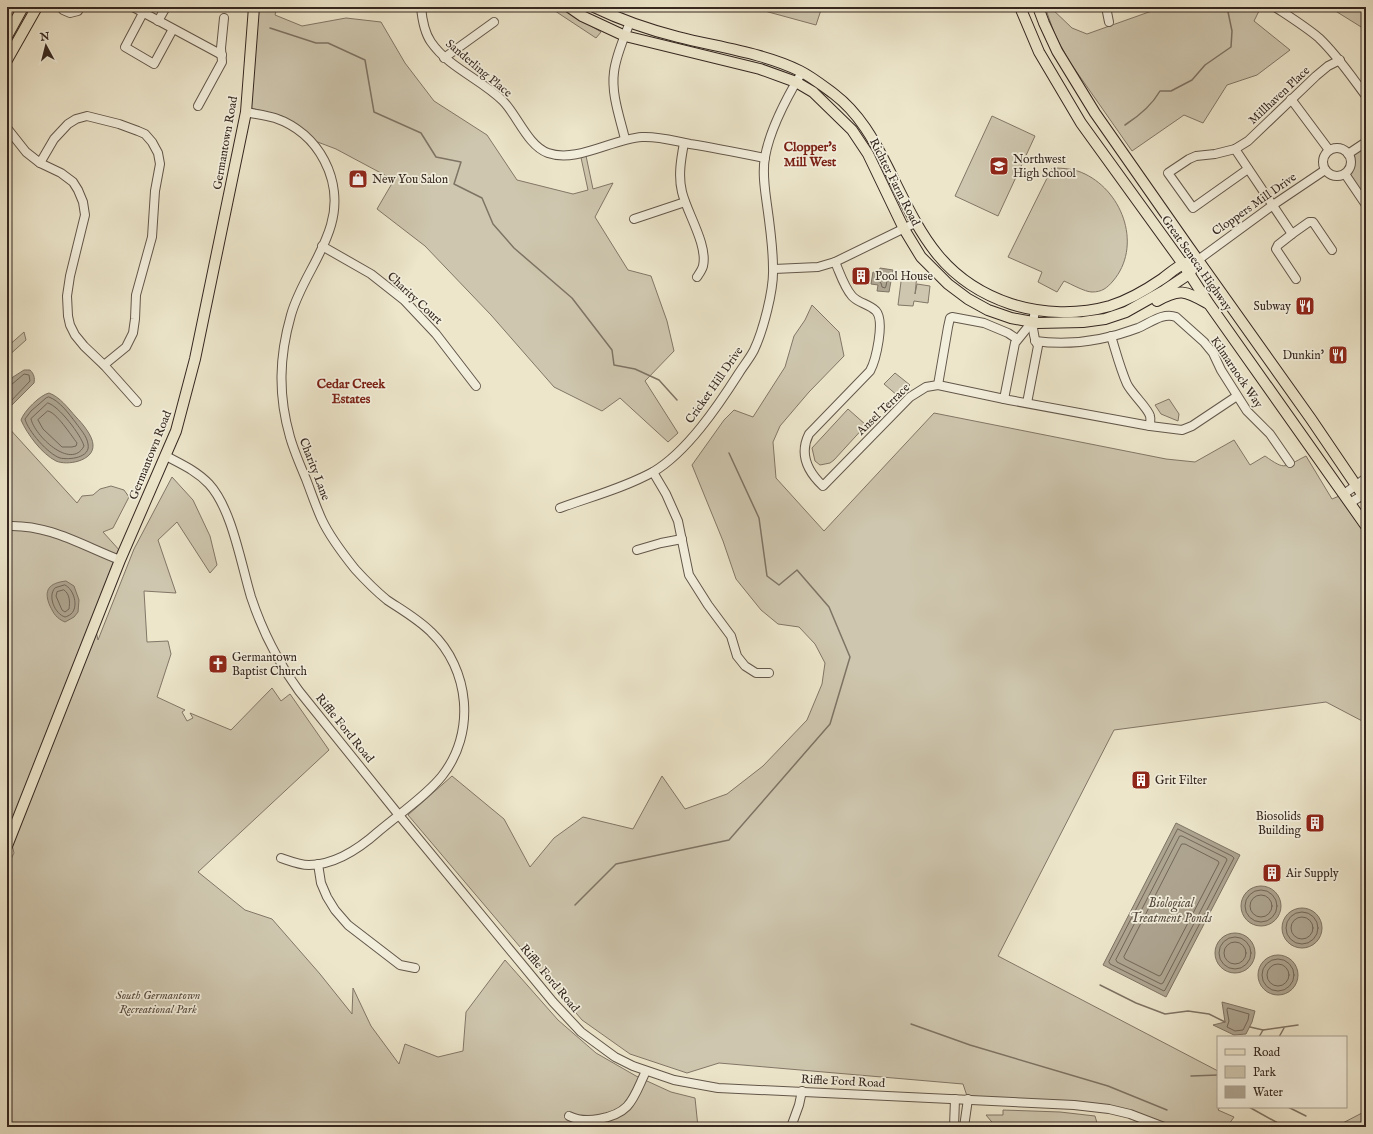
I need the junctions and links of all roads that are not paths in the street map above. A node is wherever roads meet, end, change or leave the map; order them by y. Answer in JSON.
{"nodes":[{"id":1,"x":23,"y":7,"type":"edge"},
{"id":2,"x":37,"y":7,"type":"edge"},
{"id":3,"x":61,"y":7,"type":"edge"},
{"id":4,"x":80,"y":7,"type":"edge"},
{"id":5,"x":133,"y":7,"type":"edge"},
{"id":6,"x":166,"y":7,"type":"edge"},
{"id":7,"x":254,"y":7,"type":"edge"},
{"id":8,"x":421,"y":7,"type":"edge"},
{"id":9,"x":569,"y":7,"type":"edge"},
{"id":10,"x":594,"y":7,"type":"edge"},
{"id":11,"x":1020,"y":7,"type":"edge"},
{"id":12,"x":1038,"y":7,"type":"edge"},
{"id":13,"x":1106,"y":7,"type":"edge"},
{"id":14,"x":1276,"y":7,"type":"edge"},
{"id":15,"x":143,"y":13,"type":"junction"},
{"id":16,"x":224,"y":18,"type":"dead end"},
{"id":17,"x":158,"y":21,"type":"junction"},
{"id":18,"x":494,"y":22,"type":"dead end"},
{"id":19,"x":630,"y":22,"type":"junction"},
{"id":20,"x":1109,"y":22,"type":"dead end"},
{"id":21,"x":173,"y":29,"type":"junction"},
{"id":22,"x":7,"y":36,"type":"edge"},
{"id":23,"x":625,"y":36,"type":"junction"},
{"id":24,"x":222,"y":55,"type":"junction"},
{"id":25,"x":444,"y":58,"type":"junction"},
{"id":26,"x":7,"y":60,"type":"edge"},
{"id":27,"x":1340,"y":60,"type":"junction"},
{"id":28,"x":802,"y":72,"type":"junction"},
{"id":29,"x":796,"y":82,"type":"junction"},
{"id":30,"x":1363,"y":86,"type":"edge"},
{"id":31,"x":1366,"y":96,"type":"edge"},
{"id":32,"x":1291,"y":99,"type":"junction"},
{"id":33,"x":198,"y":106,"type":"dead end"},
{"id":34,"x":246,"y":112,"type":"junction"},
{"id":35,"x":7,"y":128,"type":"edge"},
{"id":36,"x":625,"y":139,"type":"junction"},
{"id":37,"x":1366,"y":142,"type":"edge"},
{"id":38,"x":684,"y":143,"type":"junction"},
{"id":39,"x":1235,"y":149,"type":"junction"},
{"id":40,"x":1329,"y":150,"type":"junction"},
{"id":41,"x":1348,"y":154,"type":"junction"},
{"id":42,"x":765,"y":158,"type":"junction"},
{"id":43,"x":40,"y":163,"type":"junction"},
{"id":44,"x":1248,"y":169,"type":"junction"},
{"id":45,"x":1325,"y":170,"type":"junction"},
{"id":46,"x":1345,"y":174,"type":"junction"},
{"id":47,"x":685,"y":202,"type":"junction"},
{"id":48,"x":1273,"y":205,"type":"junction"},
{"id":49,"x":1366,"y":205,"type":"edge"},
{"id":50,"x":634,"y":219,"type":"dead end"},
{"id":51,"x":915,"y":223,"type":"junction"},
{"id":52,"x":904,"y":229,"type":"junction"},
{"id":53,"x":1292,"y":234,"type":"junction"},
{"id":54,"x":322,"y":246,"type":"junction"},
{"id":55,"x":1332,"y":250,"type":"dead end"},
{"id":56,"x":1198,"y":260,"type":"junction"},
{"id":57,"x":835,"y":262,"type":"junction"},
{"id":58,"x":1183,"y":264,"type":"junction"},
{"id":59,"x":774,"y":269,"type":"junction"},
{"id":60,"x":1189,"y":274,"type":"junction"},
{"id":61,"x":697,"y":277,"type":"dead end"},
{"id":62,"x":1296,"y":279,"type":"dead end"},
{"id":63,"x":1209,"y":304,"type":"junction"},
{"id":64,"x":1035,"y":311,"type":"junction"},
{"id":65,"x":1105,"y":319,"type":"junction"},
{"id":66,"x":1032,"y":322,"type":"junction"},
{"id":67,"x":1112,"y":336,"type":"junction"},
{"id":68,"x":1017,"y":339,"type":"junction"},
{"id":69,"x":1035,"y":341,"type":"junction"},
{"id":70,"x":104,"y":365,"type":"junction"},
{"id":71,"x":938,"y":385,"type":"junction"},
{"id":72,"x":476,"y":386,"type":"dead end"},
{"id":73,"x":1237,"y":396,"type":"junction"},
{"id":74,"x":1004,"y":399,"type":"junction"},
{"id":75,"x":137,"y":402,"type":"dead end"},
{"id":76,"x":1027,"y":403,"type":"junction"},
{"id":77,"x":1150,"y":426,"type":"junction"},
{"id":78,"x":166,"y":456,"type":"junction"},
{"id":79,"x":1290,"y":463,"type":"dead end"},
{"id":80,"x":653,"y":472,"type":"junction"},
{"id":81,"x":1366,"y":478,"type":"edge"},
{"id":82,"x":1356,"y":486,"type":"junction"},
{"id":83,"x":1344,"y":494,"type":"junction"},
{"id":84,"x":1365,"y":496,"type":"edge"},
{"id":85,"x":1350,"y":503,"type":"junction"},
{"id":86,"x":560,"y":508,"type":"dead end"},
{"id":87,"x":7,"y":526,"type":"edge"},
{"id":88,"x":1366,"y":526,"type":"edge"},
{"id":89,"x":682,"y":539,"type":"junction"},
{"id":90,"x":637,"y":550,"type":"dead end"},
{"id":91,"x":120,"y":560,"type":"junction"},
{"id":92,"x":769,"y":673,"type":"dead end"},
{"id":93,"x":398,"y":814,"type":"junction"},
{"id":94,"x":7,"y":846,"type":"edge"},
{"id":95,"x":280,"y":858,"type":"dead end"},
{"id":96,"x":318,"y":864,"type":"junction"},
{"id":97,"x":415,"y":968,"type":"dead end"},
{"id":98,"x":646,"y":1071,"type":"junction"},
{"id":99,"x":802,"y":1092,"type":"junction"},
{"id":100,"x":956,"y":1099,"type":"junction"},
{"id":101,"x":968,"y":1099,"type":"junction"},
{"id":102,"x":569,"y":1116,"type":"dead end"},
{"id":103,"x":791,"y":1127,"type":"edge"},
{"id":104,"x":954,"y":1127,"type":"edge"},
{"id":105,"x":964,"y":1127,"type":"edge"},
{"id":106,"x":1164,"y":1127,"type":"edge"}],
"edges":[{"from":1,"to":22,"type":"main road"},
{"from":2,"to":26,"type":"main road"},
{"from":3,"to":4,"type":"street"},
{"from":5,"to":15,"type":"street"},
{"from":6,"to":17,"type":"street"},
{"from":7,"to":34,"type":"main road","name":"Germantown Road"},
{"from":8,"to":25,"type":"street","name":"Sanderling Place"},
{"from":9,"to":23,"type":"main road","name":"Richter Farm Road"},
{"from":10,"to":19,"type":"main road","name":"Richter Farm Road"},
{"from":11,"to":58,"type":"main road","name":"Great Seneca Highway"},
{"from":12,"to":56,"type":"main road","name":"Great Seneca Highway"},
{"from":13,"to":20,"type":"street"},
{"from":14,"to":27,"type":"street"},
{"from":15,"to":17,"type":"street"},
{"from":15,"to":21,"type":"street"},
{"from":16,"to":24,"type":"street"},
{"from":17,"to":21,"type":"street"},
{"from":18,"to":25,"type":"street"},
{"from":19,"to":23,"type":"street"},
{"from":19,"to":28,"type":"main road","name":"Richter Farm Road"},
{"from":21,"to":24,"type":"street"},
{"from":23,"to":29,"type":"main road","name":"Richter Farm Road"},
{"from":23,"to":36,"type":"street"},
{"from":24,"to":33,"type":"street"},
{"from":25,"to":36,"type":"street","name":"Sanderling Place"},
{"from":27,"to":30,"type":"street"},
{"from":27,"to":32,"type":"street","name":"Millhaven Place"},
{"from":28,"to":29,"type":"street","name":"Cricket Hill Drive"},
{"from":28,"to":51,"type":"main road","name":"Richter Farm Road"},
{"from":29,"to":42,"type":"street","name":"Cricket Hill Drive"},
{"from":29,"to":52,"type":"main road","name":"Richter Farm Road"},
{"from":30,"to":31,"type":"street"},
{"from":32,"to":39,"type":"street","name":"Millhaven Place"},
{"from":32,"to":40,"type":"street"},
{"from":34,"to":54,"type":"street","name":"Charity Lane"},
{"from":34,"to":78,"type":"main road","name":"Germantown Road"},
{"from":35,"to":43,"type":"street"},
{"from":36,"to":38,"type":"street","name":"Sanderling Place"},
{"from":37,"to":41,"type":"street"},
{"from":38,"to":42,"type":"street","name":"Sanderling Place"},
{"from":38,"to":47,"type":"street"},
{"from":39,"to":44,"type":"street"},
{"from":39,"to":44,"type":"street","name":"Millhaven Place"},
{"from":40,"to":41,"type":"street"},
{"from":40,"to":45,"type":"street"},
{"from":41,"to":46,"type":"street"},
{"from":42,"to":59,"type":"street","name":"Cricket Hill Drive"},
{"from":43,"to":70,"type":"street"},
{"from":43,"to":70,"type":"street"},
{"from":44,"to":48,"type":"street"},
{"from":45,"to":46,"type":"street"},
{"from":45,"to":48,"type":"street","name":"Cloppers Mill Drive"},
{"from":46,"to":49,"type":"street"},
{"from":47,"to":50,"type":"street"},
{"from":47,"to":61,"type":"street"},
{"from":48,"to":53,"type":"street"},
{"from":48,"to":56,"type":"street","name":"Cloppers Mill Drive"},
{"from":51,"to":52,"type":"street"},
{"from":51,"to":64,"type":"main road","name":"Richter Farm Road"},
{"from":52,"to":57,"type":"street"},
{"from":52,"to":66,"type":"main road","name":"Richter Farm Road"},
{"from":53,"to":55,"type":"street"},
{"from":53,"to":62,"type":"street"},
{"from":54,"to":72,"type":"street","name":"Charity Court"},
{"from":54,"to":93,"type":"street","name":"Charity Lane"},
{"from":56,"to":58,"type":"main road","name":"Cloppers Mill Drive"},
{"from":56,"to":60,"type":"main road","name":"Cloppers Mill Drive"},
{"from":56,"to":82,"type":"main road","name":"Great Seneca Highway"},
{"from":57,"to":59,"type":"street"},
{"from":57,"to":71,"type":"street","name":"Ansel Terrace"},
{"from":58,"to":60,"type":"main road","name":"Great Seneca Highway"},
{"from":58,"to":64,"type":"main road","name":"Richter Farm Road"},
{"from":59,"to":80,"type":"street","name":"Cricket Hill Drive"},
{"from":60,"to":63,"type":"main road","name":"Great Seneca Highway"},
{"from":60,"to":65,"type":"main road","name":"Richter Farm Road"},
{"from":63,"to":65,"type":"main road"},
{"from":63,"to":83,"type":"main road","name":"Great Seneca Highway"},
{"from":64,"to":66,"type":"street"},
{"from":65,"to":66,"type":"main road","name":"Richter Farm Road"},
{"from":66,"to":68,"type":"street"},
{"from":66,"to":69,"type":"street"},
{"from":67,"to":69,"type":"street","name":"Kilmarnock Way"},
{"from":67,"to":73,"type":"street","name":"Kilmarnock Way"},
{"from":67,"to":77,"type":"street"},
{"from":68,"to":71,"type":"street"},
{"from":68,"to":74,"type":"street"},
{"from":69,"to":76,"type":"street"},
{"from":70,"to":75,"type":"street"},
{"from":71,"to":74,"type":"street"},
{"from":73,"to":77,"type":"street"},
{"from":73,"to":79,"type":"street","name":"Kilmarnock Way"},
{"from":74,"to":76,"type":"street"},
{"from":76,"to":77,"type":"street"},
{"from":78,"to":91,"type":"main road","name":"Germantown Road"},
{"from":78,"to":93,"type":"street","name":"Riffle Ford Road"},
{"from":80,"to":86,"type":"street","name":"Cricket Hill Drive"},
{"from":80,"to":89,"type":"street"},
{"from":81,"to":82,"type":"street"},
{"from":82,"to":83,"type":"street"},
{"from":82,"to":84,"type":"main road","name":"Great Seneca Highway"},
{"from":83,"to":85,"type":"main road","name":"Great Seneca Highway"},
{"from":84,"to":85,"type":"street"},
{"from":85,"to":88,"type":"main road","name":"Great Seneca Highway"},
{"from":87,"to":91,"type":"street"},
{"from":89,"to":90,"type":"street"},
{"from":89,"to":92,"type":"street"},
{"from":91,"to":94,"type":"main road","name":"Germantown Road"},
{"from":93,"to":96,"type":"street","name":"Charity Lane"},
{"from":93,"to":98,"type":"street","name":"Riffle Ford Road"},
{"from":95,"to":96,"type":"street","name":"Charity Lane"},
{"from":96,"to":97,"type":"street"},
{"from":98,"to":99,"type":"street","name":"Riffle Ford Road"},
{"from":98,"to":102,"type":"street"},
{"from":99,"to":100,"type":"street","name":"Riffle Ford Road"},
{"from":99,"to":103,"type":"street"},
{"from":100,"to":101,"type":"street","name":"Riffle Ford Road"},
{"from":100,"to":104,"type":"street"},
{"from":101,"to":105,"type":"street"},
{"from":101,"to":106,"type":"street","name":"Riffle Ford Road"}]}
